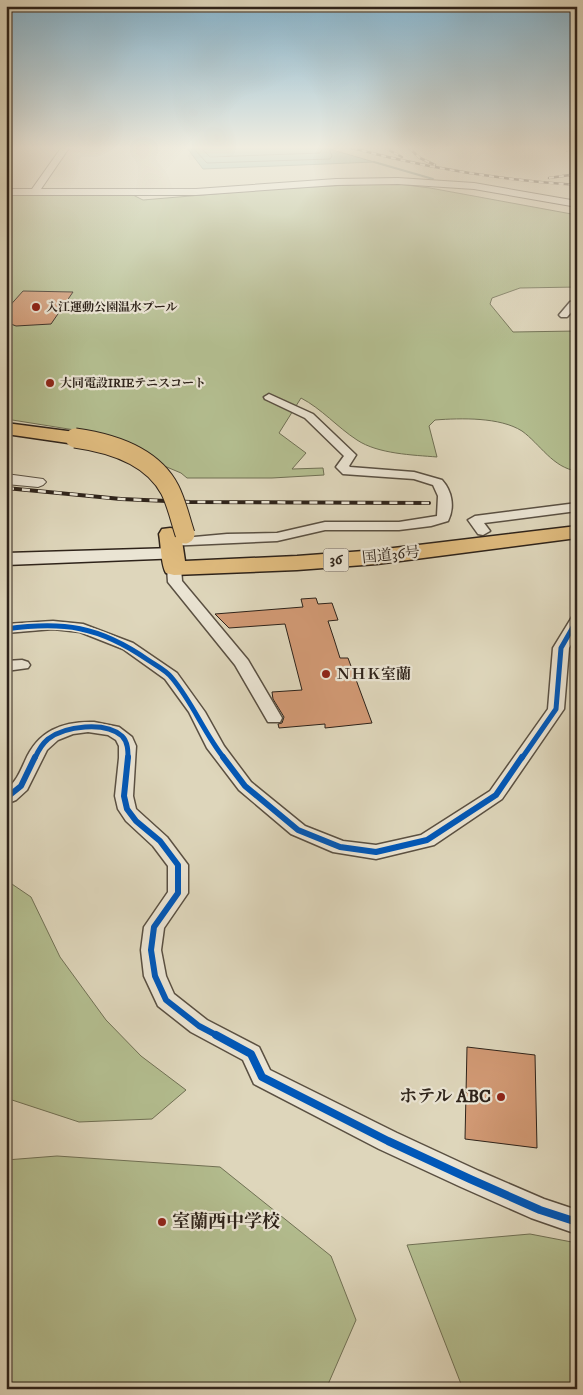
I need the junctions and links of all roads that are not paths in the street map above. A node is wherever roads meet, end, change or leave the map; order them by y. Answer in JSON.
{"nodes":[{"id":1,"x":577,"y":303,"type":"edge"},
{"id":2,"x":564,"y":314,"type":"dead end"},
{"id":3,"x":269,"y":397,"type":"dead end"},
{"id":4,"x":6,"y":428,"type":"edge"},
{"id":5,"x":6,"y":479,"type":"edge"},
{"id":6,"x":38,"y":482,"type":"dead end"},
{"id":7,"x":577,"y":506,"type":"edge"},
{"id":8,"x":577,"y":519,"type":"edge"},
{"id":9,"x":483,"y":531,"type":"junction"},
{"id":10,"x":577,"y":532,"type":"edge"},
{"id":11,"x":178,"y":547,"type":"junction"},
{"id":12,"x":6,"y":559,"type":"edge"},
{"id":13,"x":6,"y":572,"type":"edge"},
{"id":14,"x":577,"y":620,"type":"edge"},
{"id":15,"x":6,"y":629,"type":"edge"},
{"id":16,"x":274,"y":718,"type":"dead end"},
{"id":17,"x":6,"y":798,"type":"edge"},
{"id":18,"x":577,"y":1222,"type":"edge"}],
"edges":[{"from":1,"to":2,"type":"street"},
{"from":3,"to":11,"type":"street"},
{"from":4,"to":11,"type":"highway","bridge":true},
{"from":5,"to":6,"type":"street"},
{"from":7,"to":9,"type":"street"},
{"from":8,"to":9,"type":"highway","name":"国道36号","number":"36"},
{"from":9,"to":11,"type":"highway","name":"国道36号","number":"36"},
{"from":10,"to":11,"type":"highway","name":"国道36号","number":"36"},
{"from":11,"to":12,"type":"main road"},
{"from":11,"to":13,"type":"main road"},
{"from":11,"to":16,"type":"street"},
{"from":14,"to":15,"type":"street"},
{"from":17,"to":18,"type":"street"}]}
